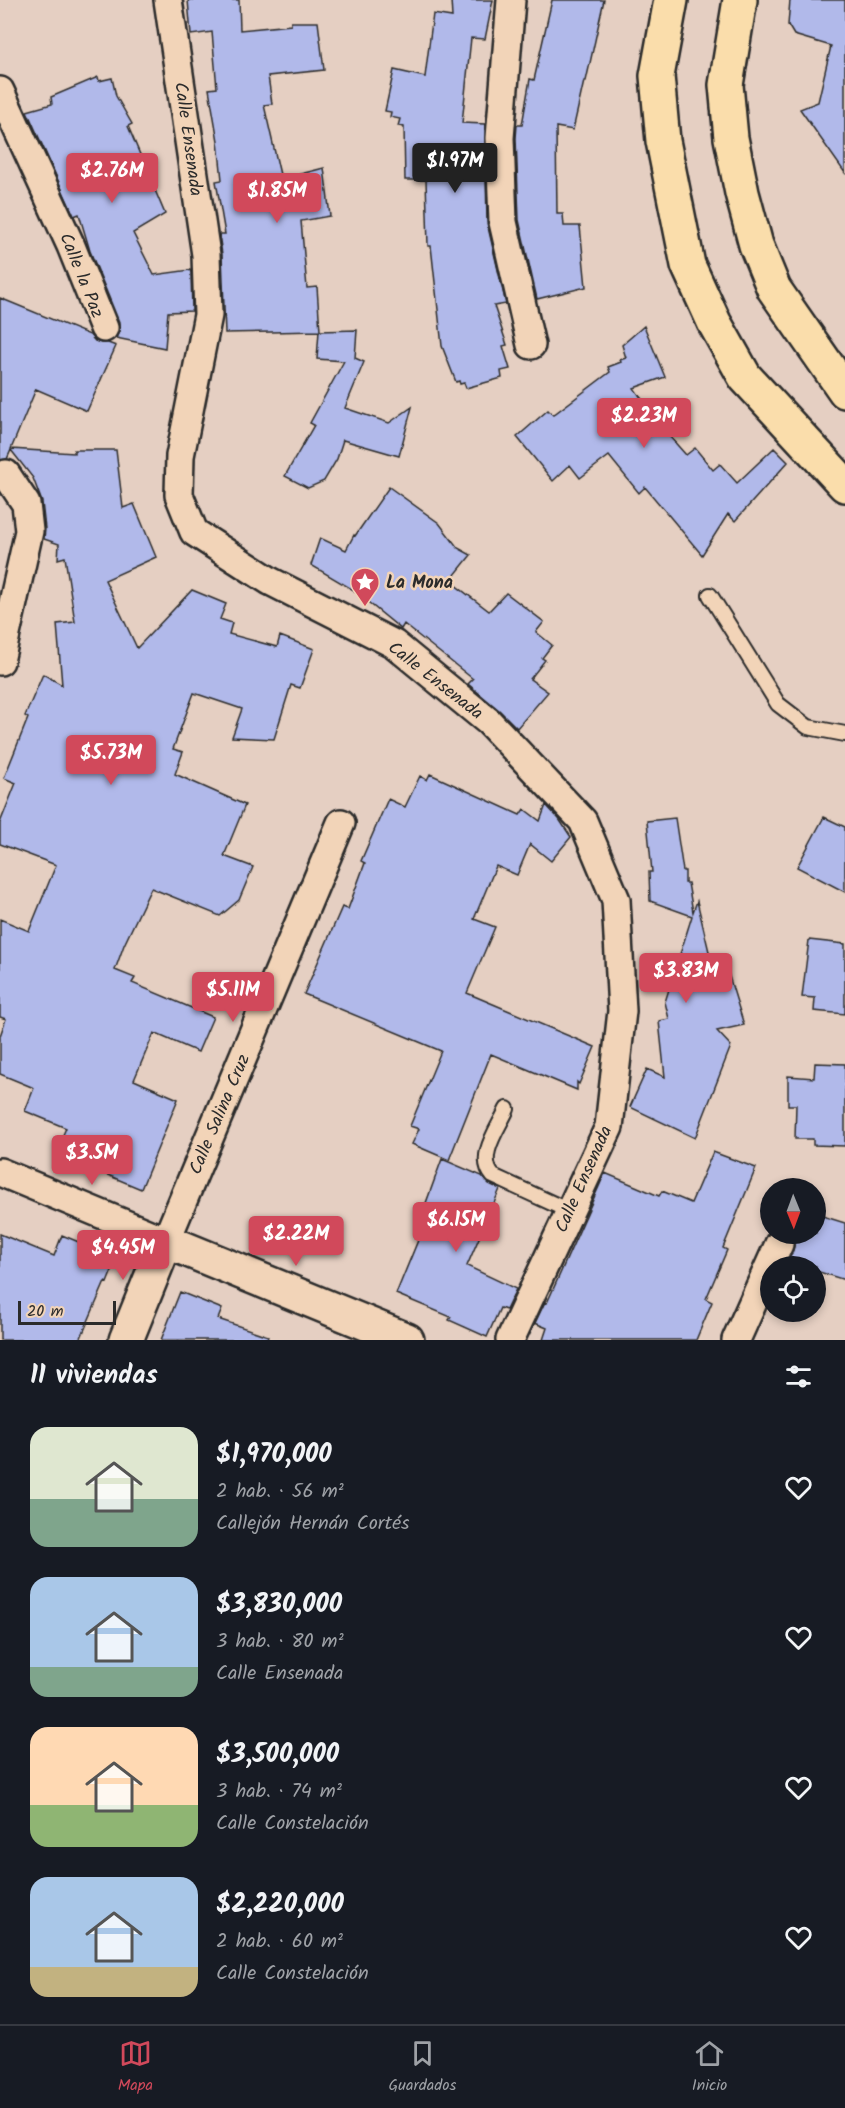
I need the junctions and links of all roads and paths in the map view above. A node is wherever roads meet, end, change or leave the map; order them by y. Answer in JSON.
{"nodes":[{"id":1,"x":168,"y":0,"type":"edge"},
{"id":2,"x":511,"y":0,"type":"edge"},
{"id":3,"x":671,"y":0,"type":"edge"},
{"id":4,"x":740,"y":0,"type":"edge"},
{"id":5,"x":0,"y":91,"type":"edge"},
{"id":6,"x":104,"y":328,"type":"dead end"},
{"id":7,"x":531,"y":345,"type":"dead end"},
{"id":8,"x":845,"y":391,"type":"edge"},
{"id":9,"x":6,"y":474,"type":"dead end"},
{"id":10,"x":845,"y":485,"type":"edge"},
{"id":11,"x":710,"y":596,"type":"dead end"},
{"id":12,"x":0,"y":661,"type":"edge"},
{"id":13,"x":845,"y":734,"type":"edge"},
{"id":14,"x":341,"y":823,"type":"dead end"},
{"id":15,"x":507,"y":1109,"type":"dead end"},
{"id":16,"x":0,"y":1172,"type":"edge"},
{"id":17,"x":569,"y":1211,"type":"junction"},
{"id":18,"x":166,"y":1241,"type":"junction"},
{"id":19,"x":779,"y":1244,"type":"dead end"},
{"id":20,"x":126,"y":1340,"type":"edge"},
{"id":21,"x":407,"y":1340,"type":"edge"},
{"id":22,"x":510,"y":1340,"type":"edge"},
{"id":23,"x":736,"y":1340,"type":"edge"}],
"edges":[{"from":1,"to":17,"type":"street","name":"Calle Ensenada"},
{"from":2,"to":7,"type":"street"},
{"from":3,"to":10,"type":"main road"},
{"from":4,"to":8,"type":"main road"},
{"from":5,"to":6,"type":"street","name":"Calle la Paz"},
{"from":9,"to":12,"type":"street"},
{"from":11,"to":13,"type":"lane"},
{"from":14,"to":18,"type":"street","name":"Calle Salina Cruz"},
{"from":15,"to":17,"type":"lane"},
{"from":16,"to":18,"type":"street"},
{"from":17,"to":22,"type":"street","name":"Calle Ensenada"},
{"from":18,"to":20,"type":"street","name":"Calle Salina Cruz"},
{"from":18,"to":21,"type":"street"},
{"from":19,"to":23,"type":"street"}]}
